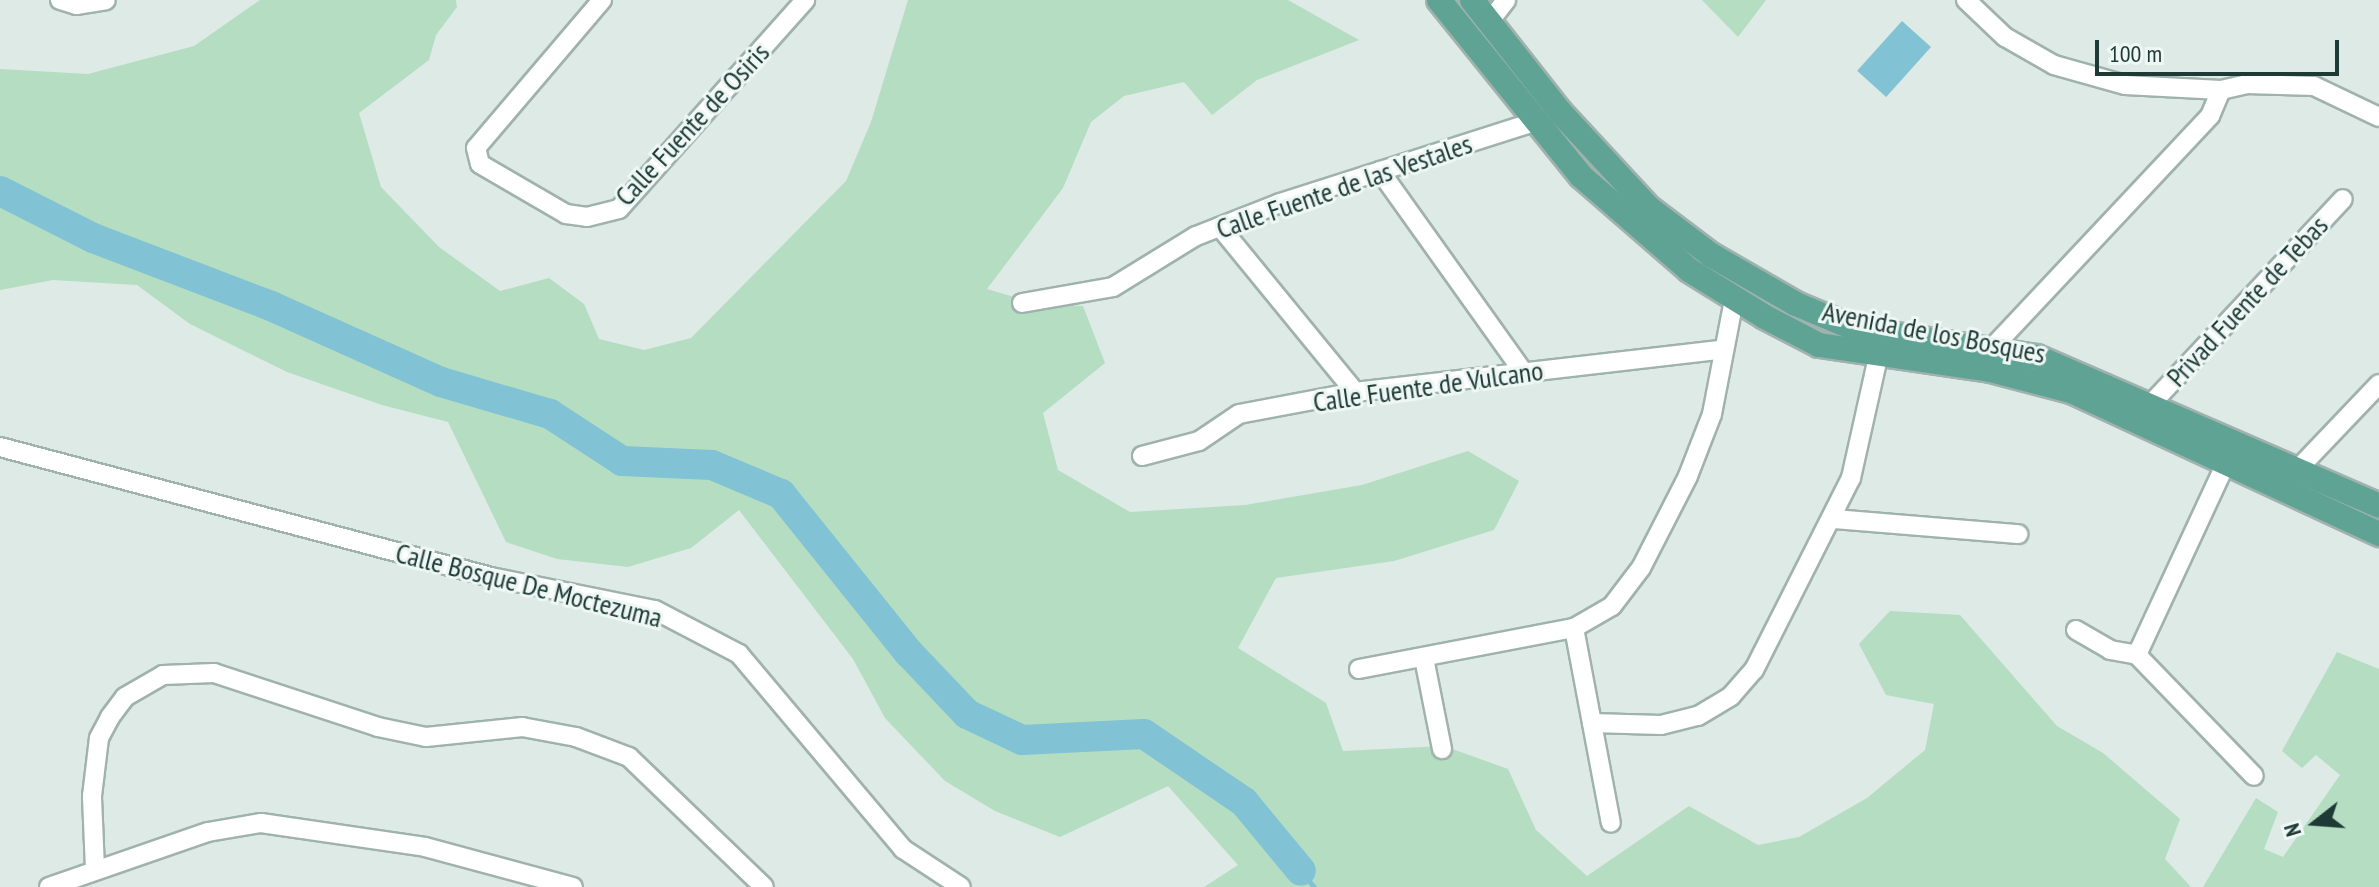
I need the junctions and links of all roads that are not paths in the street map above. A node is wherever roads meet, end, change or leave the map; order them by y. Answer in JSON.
{"nodes":[{"id":1,"x":60,"y":0,"type":"edge"},
{"id":2,"x":106,"y":0,"type":"edge"},
{"id":3,"x":602,"y":0,"type":"edge"},
{"id":4,"x":805,"y":0,"type":"edge"},
{"id":5,"x":1439,"y":0,"type":"edge"},
{"id":6,"x":1472,"y":0,"type":"edge"},
{"id":7,"x":1506,"y":0,"type":"edge"},
{"id":8,"x":1966,"y":0,"type":"edge"},
{"id":9,"x":1489,"y":22,"type":"junction"},
{"id":10,"x":2221,"y":90,"type":"junction"},
{"id":11,"x":2379,"y":117,"type":"edge"},
{"id":12,"x":1534,"y":122,"type":"junction"},
{"id":13,"x":1380,"y":171,"type":"junction"},
{"id":14,"x":2343,"y":199,"type":"dead end"},
{"id":15,"x":1220,"y":227,"type":"junction"},
{"id":16,"x":1734,"y":300,"type":"junction"},
{"id":17,"x":1022,"y":303,"type":"dead end"},
{"id":18,"x":1724,"y":349,"type":"junction"},
{"id":19,"x":1878,"y":357,"type":"junction"},
{"id":20,"x":1992,"y":358,"type":"junction"},
{"id":21,"x":1524,"y":373,"type":"junction"},
{"id":22,"x":2379,"y":384,"type":"edge"},
{"id":23,"x":1355,"y":392,"type":"junction"},
{"id":24,"x":2152,"y":403,"type":"junction"},
{"id":25,"x":2,"y":451,"type":"edge"},
{"id":26,"x":1142,"y":456,"type":"dead end"},
{"id":27,"x":2226,"y":463,"type":"junction"},
{"id":28,"x":2299,"y":468,"type":"junction"},
{"id":29,"x":2379,"y":506,"type":"edge"},
{"id":30,"x":1834,"y":519,"type":"junction"},
{"id":31,"x":2018,"y":534,"type":"dead end"},
{"id":32,"x":2379,"y":534,"type":"edge"},
{"id":33,"x":1574,"y":628,"type":"junction"},
{"id":34,"x":2076,"y":630,"type":"dead end"},
{"id":35,"x":2137,"y":655,"type":"junction"},
{"id":36,"x":1424,"y":658,"type":"junction"},
{"id":37,"x":1359,"y":669,"type":"dead end"},
{"id":38,"x":1592,"y":723,"type":"junction"},
{"id":39,"x":1442,"y":749,"type":"dead end"},
{"id":40,"x":2254,"y":776,"type":"dead end"},
{"id":41,"x":1611,"y":823,"type":"dead end"},
{"id":42,"x":95,"y":869,"type":"junction"},
{"id":43,"x":49,"y":887,"type":"edge"},
{"id":44,"x":571,"y":887,"type":"edge"},
{"id":45,"x":764,"y":887,"type":"edge"},
{"id":46,"x":961,"y":887,"type":"edge"}],
"edges":[{"from":1,"to":2,"type":"street"},
{"from":3,"to":4,"type":"street","name":"Calle Fuente de Osiris"},
{"from":5,"to":12,"type":"main road","name":"Avenida de los Bosques"},
{"from":6,"to":9,"type":"main road","name":"Avenida de los Bosques"},
{"from":7,"to":9,"type":"street"},
{"from":8,"to":10,"type":"street"},
{"from":9,"to":20,"type":"main road","name":"Avenida de los Bosques"},
{"from":10,"to":11,"type":"street"},
{"from":10,"to":20,"type":"street"},
{"from":12,"to":13,"type":"street","name":"Calle Fuente de las Vestales"},
{"from":12,"to":16,"type":"main road","name":"Avenida de los Bosques"},
{"from":13,"to":15,"type":"street","name":"Calle Fuente de las Vestales"},
{"from":13,"to":21,"type":"street"},
{"from":14,"to":24,"type":"street","name":"Privad Fuente de Tebas"},
{"from":15,"to":17,"type":"street","name":"Calle Fuente de las Vestales"},
{"from":15,"to":23,"type":"street"},
{"from":16,"to":18,"type":"street"},
{"from":16,"to":19,"type":"main road","name":"Avenida de los Bosques"},
{"from":18,"to":21,"type":"street","name":"Calle Fuente de Vulcano"},
{"from":18,"to":33,"type":"street"},
{"from":19,"to":20,"type":"main road","name":"Avenida de los Bosques"},
{"from":19,"to":30,"type":"street"},
{"from":20,"to":24,"type":"main road","name":"Avenida de los Bosques"},
{"from":20,"to":27,"type":"main road","name":"Avenida de los Bosques"},
{"from":21,"to":23,"type":"street","name":"Calle Fuente de Vulcano"},
{"from":22,"to":28,"type":"street"},
{"from":23,"to":26,"type":"street","name":"Calle Fuente de Vulcano"},
{"from":24,"to":28,"type":"main road","name":"Avenida de los Bosques"},
{"from":25,"to":46,"type":"street","name":"Calle Bosque De Moctezuma"},
{"from":27,"to":32,"type":"main road","name":"Avenida de los Bosques"},
{"from":27,"to":35,"type":"street"},
{"from":28,"to":29,"type":"main road","name":"Avenida de los Bosques"},
{"from":30,"to":31,"type":"street"},
{"from":30,"to":38,"type":"street"},
{"from":33,"to":36,"type":"street"},
{"from":33,"to":38,"type":"street"},
{"from":34,"to":35,"type":"street"},
{"from":35,"to":40,"type":"street"},
{"from":36,"to":37,"type":"street"},
{"from":36,"to":39,"type":"street"},
{"from":38,"to":41,"type":"street"},
{"from":42,"to":43,"type":"street"},
{"from":42,"to":44,"type":"street"},
{"from":42,"to":45,"type":"street"}]}
